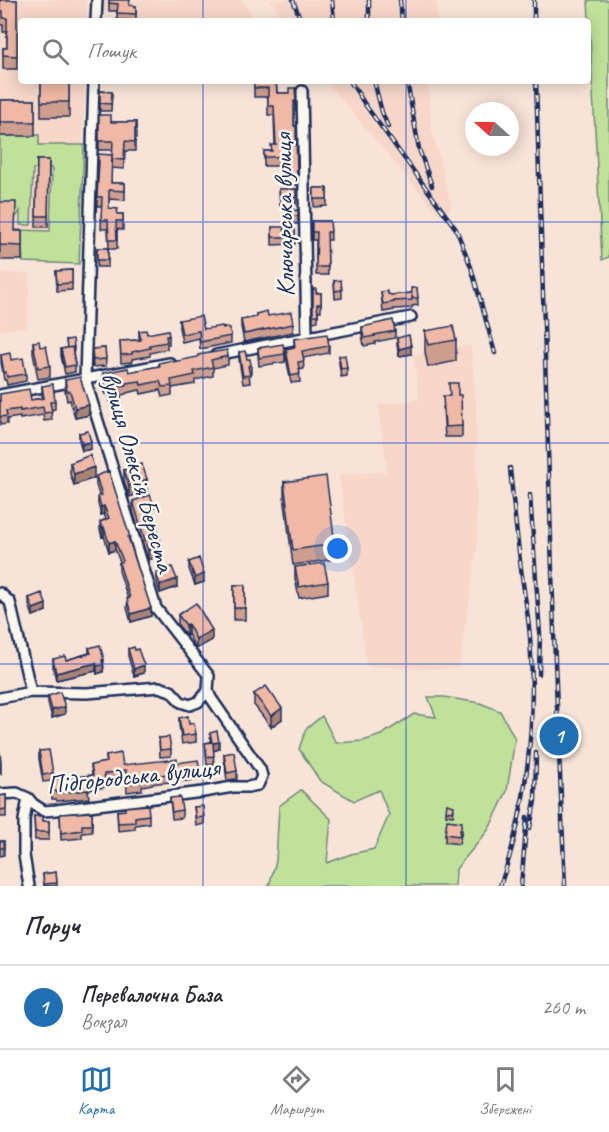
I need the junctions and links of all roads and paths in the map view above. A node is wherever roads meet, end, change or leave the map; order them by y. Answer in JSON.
{"nodes":[{"id":1,"x":97,"y":0,"type":"edge"},
{"id":2,"x":96,"y":18,"type":"edge"},
{"id":3,"x":94,"y":84,"type":"edge"},
{"id":4,"x":302,"y":91,"type":"dead end"},
{"id":5,"x":411,"y":317,"type":"dead end"},
{"id":6,"x":307,"y":337,"type":"junction"},
{"id":7,"x":202,"y":357,"type":"edge"},
{"id":8,"x":178,"y":362,"type":"edge"},
{"id":9,"x":85,"y":379,"type":"junction"},
{"id":10,"x":0,"y":395,"type":"edge"},
{"id":11,"x":0,"y":593,"type":"edge"},
{"id":12,"x":208,"y":691,"type":"junction"},
{"id":13,"x":31,"y":692,"type":"junction"},
{"id":14,"x":0,"y":698,"type":"edge"},
{"id":15,"x":260,"y":769,"type":"joint"},
{"id":16,"x":0,"y":794,"type":"edge"},
{"id":17,"x":28,"y":798,"type":"junction"},
{"id":18,"x":29,"y":886,"type":"edge"}],
"edges":[{"from":1,"to":2,"type":"street"},
{"from":3,"to":9,"type":"street","name":"вулиця Олексія Береста"},
{"from":4,"to":6,"type":"street","name":"Ключарська вулиця"},
{"from":5,"to":6,"type":"street"},
{"from":6,"to":7,"type":"street"},
{"from":8,"to":9,"type":"street"},
{"from":9,"to":10,"type":"street"},
{"from":9,"to":12,"type":"street","name":"вулиця Олексія Береста"},
{"from":11,"to":13,"type":"street"},
{"from":12,"to":13,"type":"street"},
{"from":12,"to":15,"type":"street","name":"вулиця Олексія Береста"},
{"from":13,"to":14,"type":"street"},
{"from":15,"to":17,"type":"street","name":"Підгородська вулиця"},
{"from":16,"to":17,"type":"street","name":"Підгородська вулиця"},
{"from":17,"to":18,"type":"street"}]}
